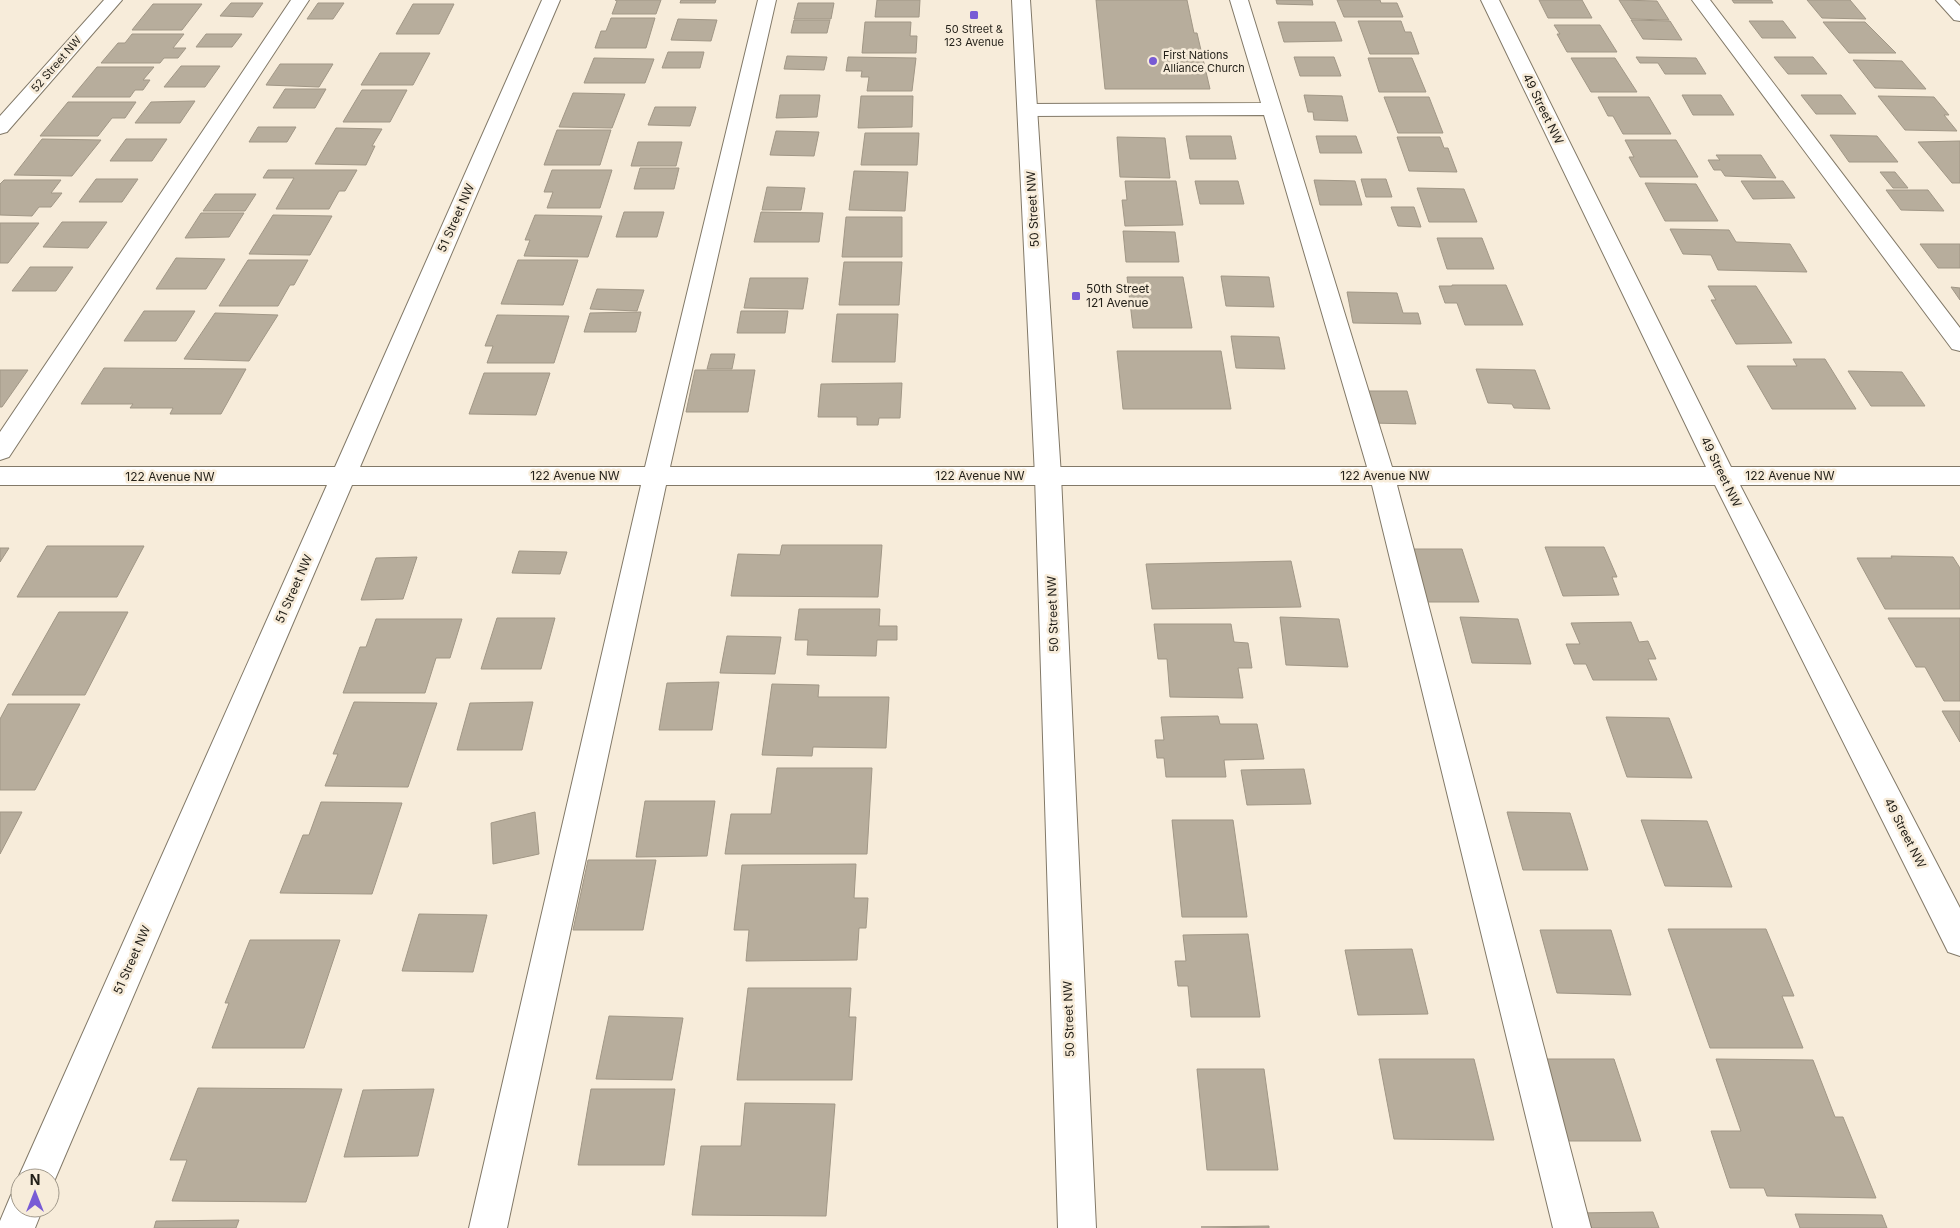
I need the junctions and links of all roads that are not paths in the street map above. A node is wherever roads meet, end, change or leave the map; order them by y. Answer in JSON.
{"nodes":[{"id":1,"x":113,"y":0,"type":"edge"},
{"id":2,"x":300,"y":0,"type":"edge"},
{"id":3,"x":552,"y":0,"type":"edge"},
{"id":4,"x":768,"y":0,"type":"edge"},
{"id":5,"x":1022,"y":0,"type":"edge"},
{"id":6,"x":1239,"y":0,"type":"edge"},
{"id":7,"x":1490,"y":0,"type":"edge"},
{"id":8,"x":1701,"y":0,"type":"edge"},
{"id":9,"x":1945,"y":0,"type":"edge"},
{"id":10,"x":1960,"y":16,"type":"edge"},
{"id":11,"x":1273,"y":109,"type":"junction"},
{"id":12,"x":1027,"y":110,"type":"junction"},
{"id":13,"x":0,"y":128,"type":"edge"},
{"id":14,"x":1960,"y":344,"type":"edge"},
{"id":15,"x":0,"y":451,"type":"edge"},
{"id":16,"x":656,"y":475,"type":"junction"},
{"id":17,"x":0,"y":476,"type":"edge"},
{"id":18,"x":1048,"y":476,"type":"junction"},
{"id":19,"x":1382,"y":476,"type":"junction"},
{"id":20,"x":1722,"y":476,"type":"junction"},
{"id":21,"x":1960,"y":476,"type":"edge"},
{"id":22,"x":343,"y":477,"type":"junction"},
{"id":23,"x":1960,"y":941,"type":"edge"},
{"id":24,"x":41,"y":1168,"type":"edge"},
{"id":25,"x":488,"y":1228,"type":"edge"},
{"id":26,"x":1077,"y":1228,"type":"edge"},
{"id":27,"x":1572,"y":1228,"type":"edge"}],
"edges":[{"from":1,"to":13,"type":"street","name":"52 Street NW"},
{"from":2,"to":15,"type":"street"},
{"from":3,"to":22,"type":"street","name":"51 Street NW"},
{"from":4,"to":16,"type":"street"},
{"from":5,"to":12,"type":"street","name":"50 Street NW"},
{"from":6,"to":11,"type":"street"},
{"from":7,"to":20,"type":"street","name":"49 Street NW"},
{"from":8,"to":14,"type":"street"},
{"from":9,"to":10,"type":"street"},
{"from":11,"to":12,"type":"street"},
{"from":11,"to":19,"type":"street"},
{"from":12,"to":18,"type":"street","name":"50 Street NW"},
{"from":16,"to":18,"type":"street","name":"122 Avenue NW"},
{"from":16,"to":22,"type":"street","name":"122 Avenue NW"},
{"from":16,"to":25,"type":"street"},
{"from":17,"to":22,"type":"street","name":"122 Avenue NW"},
{"from":18,"to":19,"type":"street","name":"122 Avenue NW"},
{"from":18,"to":26,"type":"street","name":"50 Street NW"},
{"from":19,"to":20,"type":"street","name":"122 Avenue NW"},
{"from":19,"to":27,"type":"street"},
{"from":20,"to":21,"type":"street","name":"122 Avenue NW"},
{"from":20,"to":23,"type":"street","name":"49 Street NW"},
{"from":22,"to":24,"type":"street","name":"51 Street NW"}]}
